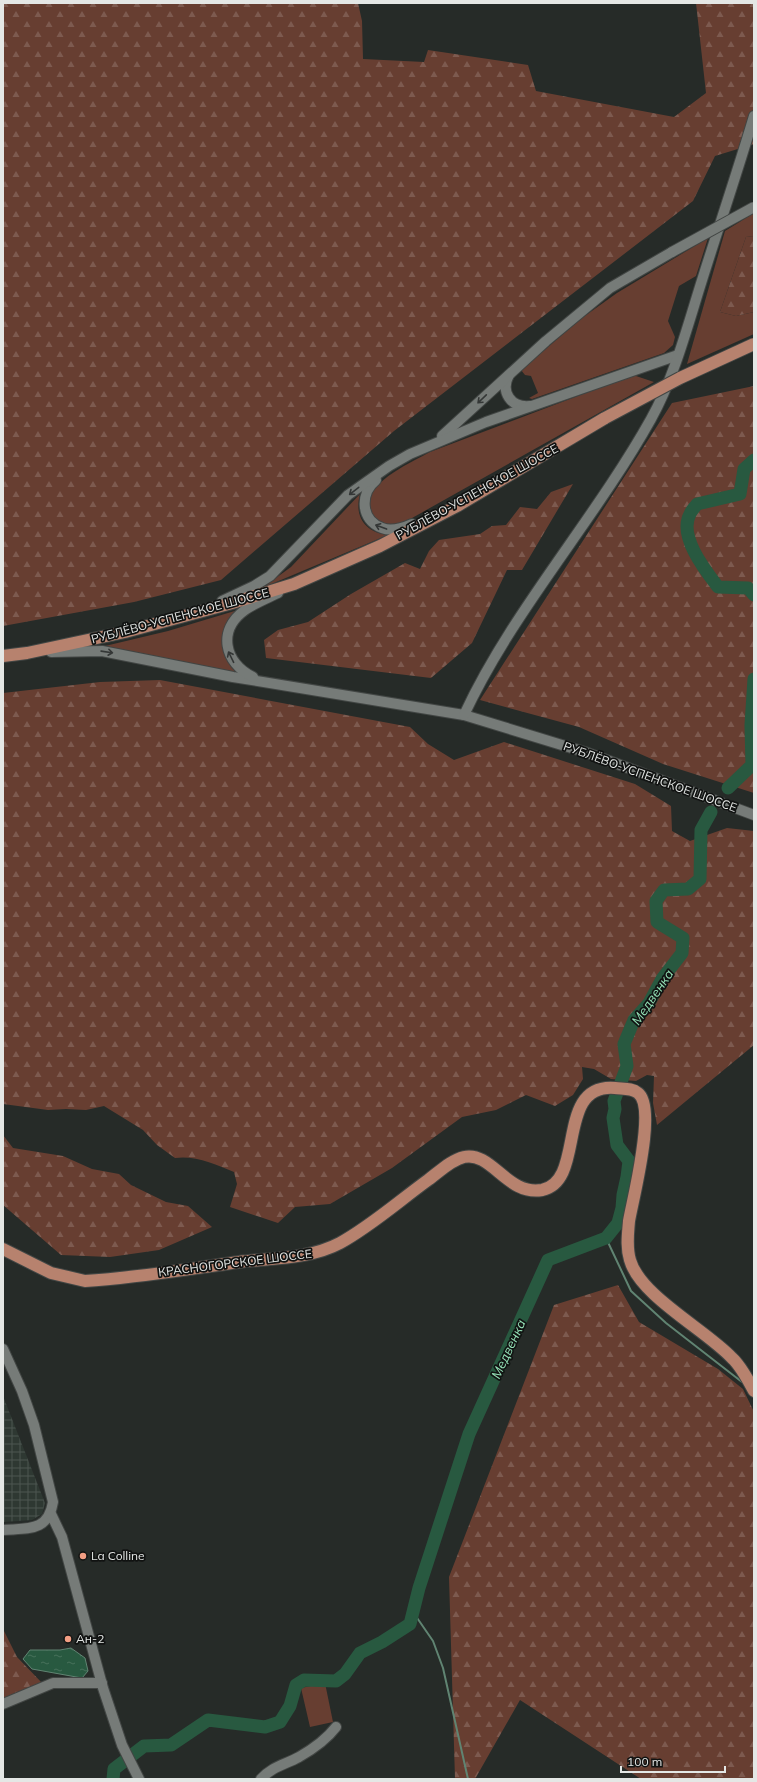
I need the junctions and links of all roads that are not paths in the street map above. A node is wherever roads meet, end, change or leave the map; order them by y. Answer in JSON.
{"nodes":[{"id":1,"x":754,"y":116,"type":"edge"},
{"id":2,"x":754,"y":207,"type":"edge"},
{"id":3,"x":754,"y":344,"type":"edge"},
{"id":4,"x":678,"y":355,"type":"junction"},
{"id":5,"x":510,"y":372,"type":"junction"},
{"id":6,"x":535,"y":405,"type":"junction"},
{"id":7,"x":436,"y":442,"type":"junction"},
{"id":8,"x":410,"y":454,"type":"junction"},
{"id":9,"x":457,"y":506,"type":"junction"},
{"id":10,"x":294,"y":584,"type":"junction"},
{"id":11,"x":177,"y":618,"type":"junction"},
{"id":12,"x":27,"y":653,"type":"junction"},
{"id":13,"x":3,"y":656,"type":"edge"},
{"id":14,"x":260,"y":681,"type":"junction"},
{"id":15,"x":464,"y":715,"type":"junction"},
{"id":16,"x":754,"y":815,"type":"edge"},
{"id":17,"x":3,"y":1249,"type":"edge"},
{"id":18,"x":3,"y":1349,"type":"edge"},
{"id":19,"x":754,"y":1391,"type":"edge"},
{"id":20,"x":51,"y":1514,"type":"junction"},
{"id":21,"x":3,"y":1530,"type":"edge"},
{"id":22,"x":102,"y":1683,"type":"junction"},
{"id":23,"x":3,"y":1704,"type":"edge"},
{"id":24,"x":336,"y":1727,"type":"dead end"},
{"id":25,"x":138,"y":1779,"type":"edge"},
{"id":26,"x":261,"y":1779,"type":"edge"}],
"edges":[{"from":1,"to":4,"type":"street"},
{"from":2,"to":5,"type":"street","bridge":true},
{"from":3,"to":9,"type":"main road","name":"РУБЛЁВО-УСПЕНСКОЕ ШОССЕ","bridge":true},
{"from":4,"to":6,"type":"street"},
{"from":4,"to":15,"type":"street"},
{"from":5,"to":6,"type":"street"},
{"from":5,"to":7,"type":"street","one_way":true},
{"from":6,"to":7,"type":"street"},
{"from":7,"to":8,"type":"street"},
{"from":9,"to":8,"type":"street","one_way":true},
{"from":8,"to":11,"type":"street","one_way":true},
{"from":9,"to":10,"type":"main road","name":"РУБЛЁВО-УСПЕНСКОЕ ШОССЕ"},
{"from":10,"to":11,"type":"main road","name":"РУБЛЁВО-УСПЕНСКОЕ ШОССЕ"},
{"from":14,"to":10,"type":"street","one_way":true},
{"from":11,"to":12,"type":"main road","name":"РУБЛЁВО-УСПЕНСКОЕ ШОССЕ"},
{"from":12,"to":13,"type":"main road","name":"РУБЛЁВО-УСПЕНСКОЕ ШОССЕ"},
{"from":12,"to":14,"type":"street","name":"РУБЛЁВО-УСПЕНСКОЕ ШОССЕ","one_way":true},
{"from":14,"to":15,"type":"street","name":"РУБЛЁВО-УСПЕНСКОЕ ШОССЕ"},
{"from":15,"to":16,"type":"street","name":"РУБЛЁВО-УСПЕНСКОЕ ШОССЕ"},
{"from":17,"to":19,"type":"main road","name":"КРАСНОГОРСКОЕ ШОССЕ"},
{"from":18,"to":20,"type":"street"},
{"from":20,"to":21,"type":"street"},
{"from":20,"to":22,"type":"street"},
{"from":22,"to":23,"type":"street"},
{"from":22,"to":25,"type":"street"},
{"from":24,"to":26,"type":"street"}]}
